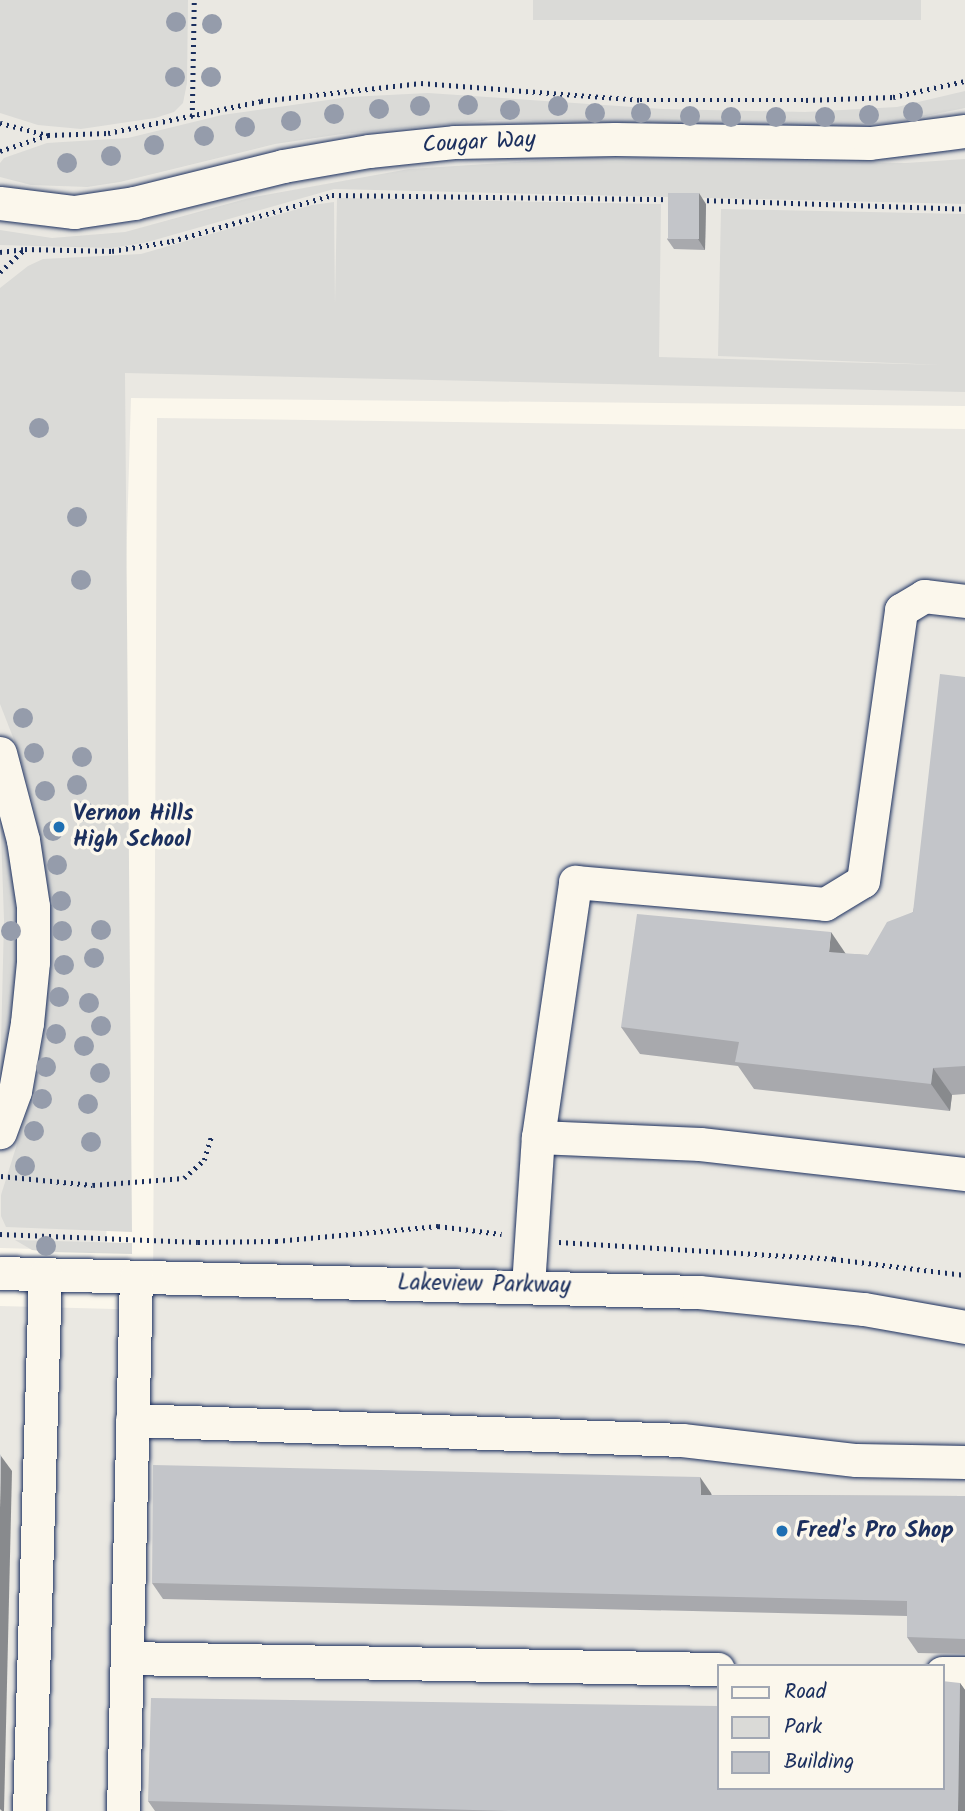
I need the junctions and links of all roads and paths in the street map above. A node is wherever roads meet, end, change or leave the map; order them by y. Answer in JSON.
{"nodes":[{"id":1,"x":194,"y":0,"type":"edge"},
{"id":2,"x":965,"y":81,"type":"edge"},
{"id":3,"x":192,"y":117,"type":"junction"},
{"id":4,"x":0,"y":123,"type":"edge"},
{"id":5,"x":965,"y":131,"type":"edge"},
{"id":6,"x":48,"y":135,"type":"junction"},
{"id":7,"x":0,"y":151,"type":"edge"},
{"id":8,"x":677,"y":199,"type":"edge"},
{"id":9,"x":690,"y":199,"type":"edge"},
{"id":10,"x":0,"y":203,"type":"edge"},
{"id":11,"x":965,"y":209,"type":"edge"},
{"id":12,"x":25,"y":249,"type":"junction"},
{"id":13,"x":0,"y":252,"type":"edge"},
{"id":14,"x":0,"y":272,"type":"edge"},
{"id":15,"x":965,"y":601,"type":"edge"},
{"id":16,"x":0,"y":752,"type":"edge"},
{"id":17,"x":0,"y":1132,"type":"edge"},
{"id":18,"x":211,"y":1137,"type":"dead end"},
{"id":19,"x":538,"y":1138,"type":"junction"},
{"id":20,"x":965,"y":1174,"type":"edge"},
{"id":21,"x":1,"y":1176,"type":"edge"},
{"id":22,"x":0,"y":1234,"type":"edge"},
{"id":23,"x":531,"y":1238,"type":"junction"},
{"id":24,"x":0,"y":1273,"type":"edge"},
{"id":25,"x":45,"y":1275,"type":"junction"},
{"id":26,"x":965,"y":1275,"type":"edge"},
{"id":27,"x":136,"y":1276,"type":"junction"},
{"id":28,"x":528,"y":1286,"type":"junction"},
{"id":29,"x":965,"y":1327,"type":"edge"},
{"id":30,"x":132,"y":1420,"type":"junction"},
{"id":31,"x":965,"y":1462,"type":"edge"},
{"id":32,"x":127,"y":1658,"type":"junction"},
{"id":33,"x":716,"y":1669,"type":"edge"},
{"id":34,"x":944,"y":1673,"type":"edge"},
{"id":35,"x":965,"y":1673,"type":"edge"},
{"id":36,"x":29,"y":1811,"type":"edge"},
{"id":37,"x":123,"y":1811,"type":"edge"}],
"edges":[{"from":1,"to":3,"type":"path"},
{"from":2,"to":3,"type":"path"},
{"from":3,"to":6,"type":"path"},
{"from":4,"to":6,"type":"path"},
{"from":5,"to":10,"type":"street","name":"Cougar Way"},
{"from":6,"to":7,"type":"path"},
{"from":8,"to":12,"type":"path"},
{"from":9,"to":11,"type":"path"},
{"from":12,"to":13,"type":"path"},
{"from":12,"to":14,"type":"path"},
{"from":15,"to":19,"type":"street"},
{"from":16,"to":17,"type":"street"},
{"from":18,"to":21,"type":"path"},
{"from":19,"to":20,"type":"street"},
{"from":19,"to":23,"type":"street"},
{"from":22,"to":23,"type":"path"},
{"from":23,"to":26,"type":"path"},
{"from":23,"to":28,"type":"street"},
{"from":24,"to":25,"type":"street","name":"Lakeview Parkway"},
{"from":25,"to":27,"type":"street","name":"Lakeview Parkway"},
{"from":25,"to":36,"type":"street"},
{"from":27,"to":28,"type":"street","name":"Lakeview Parkway"},
{"from":27,"to":30,"type":"street"},
{"from":28,"to":29,"type":"street","name":"Lakeview Parkway"},
{"from":30,"to":31,"type":"street"},
{"from":30,"to":32,"type":"street"},
{"from":32,"to":33,"type":"street"},
{"from":32,"to":37,"type":"street"},
{"from":34,"to":35,"type":"street"}]}
